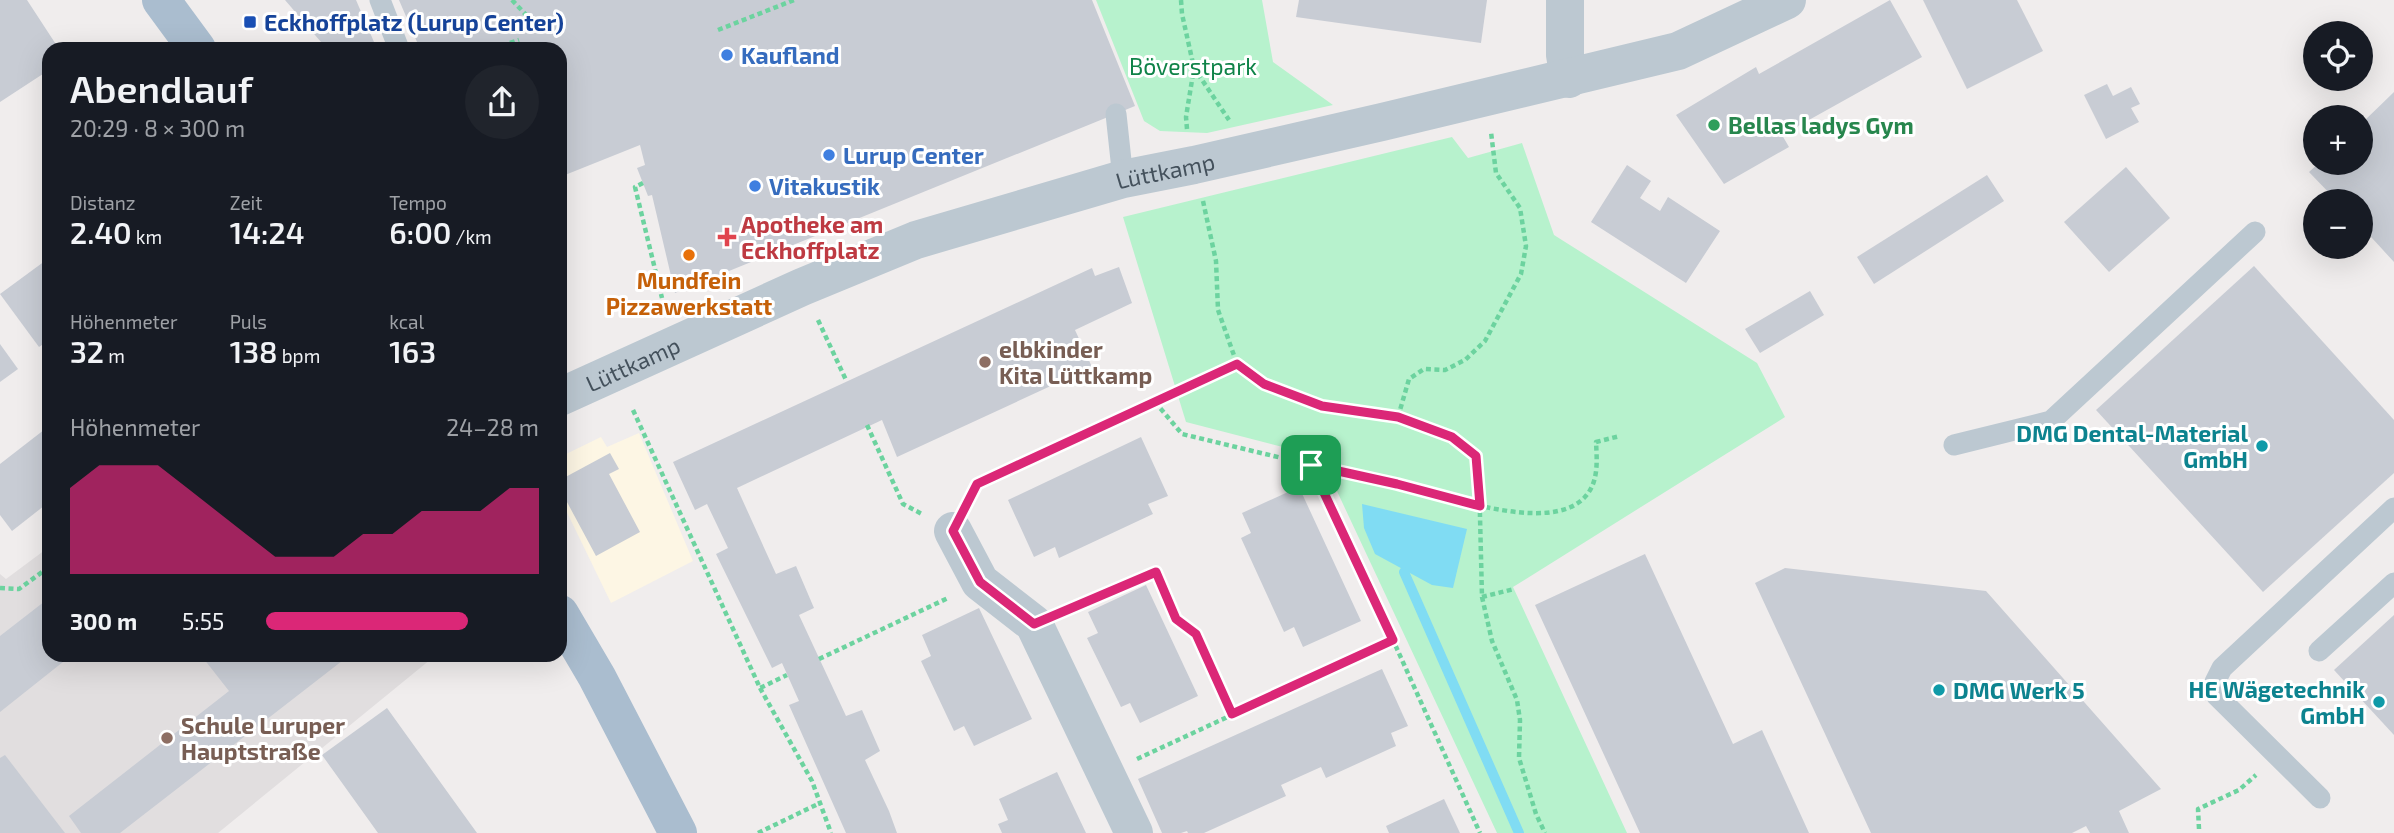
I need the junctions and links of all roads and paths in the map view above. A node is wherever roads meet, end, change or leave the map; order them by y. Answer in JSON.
{"nodes":[{"id":1,"x":161,"y":0,"type":"edge"},
{"id":2,"x":380,"y":0,"type":"edge"},
{"id":3,"x":512,"y":0,"type":"edge"},
{"id":4,"x":794,"y":0,"type":"edge"},
{"id":5,"x":1181,"y":0,"type":"edge"},
{"id":6,"x":1565,"y":0,"type":"edge"},
{"id":7,"x":1787,"y":0,"type":"edge"},
{"id":8,"x":528,"y":17,"type":"dead end"},
{"id":9,"x":718,"y":30,"type":"dead end"},
{"id":10,"x":519,"y":40,"type":"dead end"},
{"id":11,"x":192,"y":42,"type":"edge"},
{"id":12,"x":397,"y":42,"type":"edge"},
{"id":13,"x":513,"y":42,"type":"edge"},
{"id":14,"x":1194,"y":68,"type":"junction"},
{"id":15,"x":1569,"y":79,"type":"junction"},
{"id":16,"x":1116,"y":114,"type":"dead end"},
{"id":17,"x":1490,"y":124,"type":"dead end"},
{"id":18,"x":1232,"y":125,"type":"dead end"},
{"id":19,"x":1188,"y":140,"type":"dead end"},
{"id":20,"x":1123,"y":179,"type":"junction"},
{"id":21,"x":643,"y":183,"type":"dead end"},
{"id":22,"x":1202,"y":198,"type":"dead end"},
{"id":23,"x":2255,"y":232,"type":"dead end"},
{"id":24,"x":802,"y":286,"type":"junction"},
{"id":25,"x":662,"y":298,"type":"dead end"},
{"id":26,"x":1237,"y":364,"type":"junction"},
{"id":27,"x":846,"y":380,"type":"dead end"},
{"id":28,"x":567,"y":394,"type":"edge"},
{"id":29,"x":1155,"y":402,"type":"junction"},
{"id":30,"x":633,"y":410,"type":"dead end"},
{"id":31,"x":1398,"y":417,"type":"junction"},
{"id":32,"x":867,"y":425,"type":"dead end"},
{"id":33,"x":1620,"y":436,"type":"dead end"},
{"id":34,"x":1954,"y":445,"type":"dead end"},
{"id":35,"x":1311,"y":465,"type":"junction"},
{"id":36,"x":1480,"y":506,"type":"junction"},
{"id":37,"x":2394,"y":508,"type":"edge"},
{"id":38,"x":953,"y":531,"type":"junction"},
{"id":39,"x":42,"y":572,"type":"edge"},
{"id":40,"x":980,"y":582,"type":"junction"},
{"id":41,"x":2394,"y":583,"type":"edge"},
{"id":42,"x":0,"y":589,"type":"edge"},
{"id":43,"x":1514,"y":589,"type":"dead end"},
{"id":44,"x":1482,"y":597,"type":"junction"},
{"id":45,"x":1034,"y":624,"type":"junction"},
{"id":46,"x":567,"y":626,"type":"edge"},
{"id":47,"x":1393,"y":640,"type":"junction"},
{"id":48,"x":2319,"y":652,"type":"dead end"},
{"id":49,"x":819,"y":659,"type":"dead end"},
{"id":50,"x":787,"y":675,"type":"dead end"},
{"id":51,"x":760,"y":688,"type":"junction"},
{"id":52,"x":1232,"y":714,"type":"junction"},
{"id":53,"x":2277,"y":755,"type":"junction"},
{"id":54,"x":1107,"y":774,"type":"junction"},
{"id":55,"x":2320,"y":798,"type":"dead end"},
{"id":56,"x":820,"y":803,"type":"junction"},
{"id":57,"x":2199,"y":829,"type":"dead end"},
{"id":58,"x":678,"y":833,"type":"edge"},
{"id":59,"x":758,"y":833,"type":"edge"},
{"id":60,"x":831,"y":833,"type":"edge"},
{"id":61,"x":1134,"y":833,"type":"edge"},
{"id":62,"x":1480,"y":833,"type":"edge"},
{"id":63,"x":1545,"y":833,"type":"edge"}],
"edges":[{"from":1,"to":11,"type":"main road"},
{"from":2,"to":12,"type":"lane"},
{"from":3,"to":8,"type":"path"},
{"from":4,"to":9,"type":"path"},
{"from":5,"to":14,"type":"path"},
{"from":6,"to":15,"type":"street"},
{"from":7,"to":15,"type":"street","name":"Lüttkamp"},
{"from":10,"to":13,"type":"path"},
{"from":14,"to":18,"type":"path"},
{"from":14,"to":19,"type":"path"},
{"from":15,"to":20,"type":"street","name":"Lüttkamp"},
{"from":16,"to":20,"type":"lane"},
{"from":17,"to":31,"type":"path"},
{"from":20,"to":24,"type":"street","name":"Lüttkamp"},
{"from":21,"to":25,"type":"path"},
{"from":22,"to":26,"type":"path"},
{"from":23,"to":34,"type":"lane"},
{"from":24,"to":27,"type":"path"},
{"from":24,"to":28,"type":"street","name":"Lüttkamp"},
{"from":26,"to":29,"type":"path"},
{"from":26,"to":31,"type":"path"},
{"from":29,"to":35,"type":"path"},
{"from":29,"to":38,"type":"path"},
{"from":30,"to":51,"type":"path"},
{"from":31,"to":36,"type":"path"},
{"from":32,"to":38,"type":"path"},
{"from":33,"to":36,"type":"path"},
{"from":35,"to":36,"type":"path"},
{"from":35,"to":47,"type":"path"},
{"from":36,"to":44,"type":"path"},
{"from":37,"to":53,"type":"lane"},
{"from":38,"to":40,"type":"street"},
{"from":39,"to":42,"type":"path"},
{"from":40,"to":45,"type":"street"},
{"from":40,"to":49,"type":"path"},
{"from":41,"to":48,"type":"lane"},
{"from":43,"to":44,"type":"path"},
{"from":44,"to":63,"type":"path"},
{"from":45,"to":52,"type":"path"},
{"from":45,"to":54,"type":"street"},
{"from":46,"to":58,"type":"main road"},
{"from":47,"to":52,"type":"path"},
{"from":47,"to":62,"type":"path"},
{"from":50,"to":51,"type":"path"},
{"from":51,"to":56,"type":"path"},
{"from":52,"to":54,"type":"path"},
{"from":53,"to":55,"type":"lane"},
{"from":53,"to":57,"type":"path"},
{"from":54,"to":61,"type":"street"},
{"from":56,"to":59,"type":"path"},
{"from":56,"to":60,"type":"path"}]}
